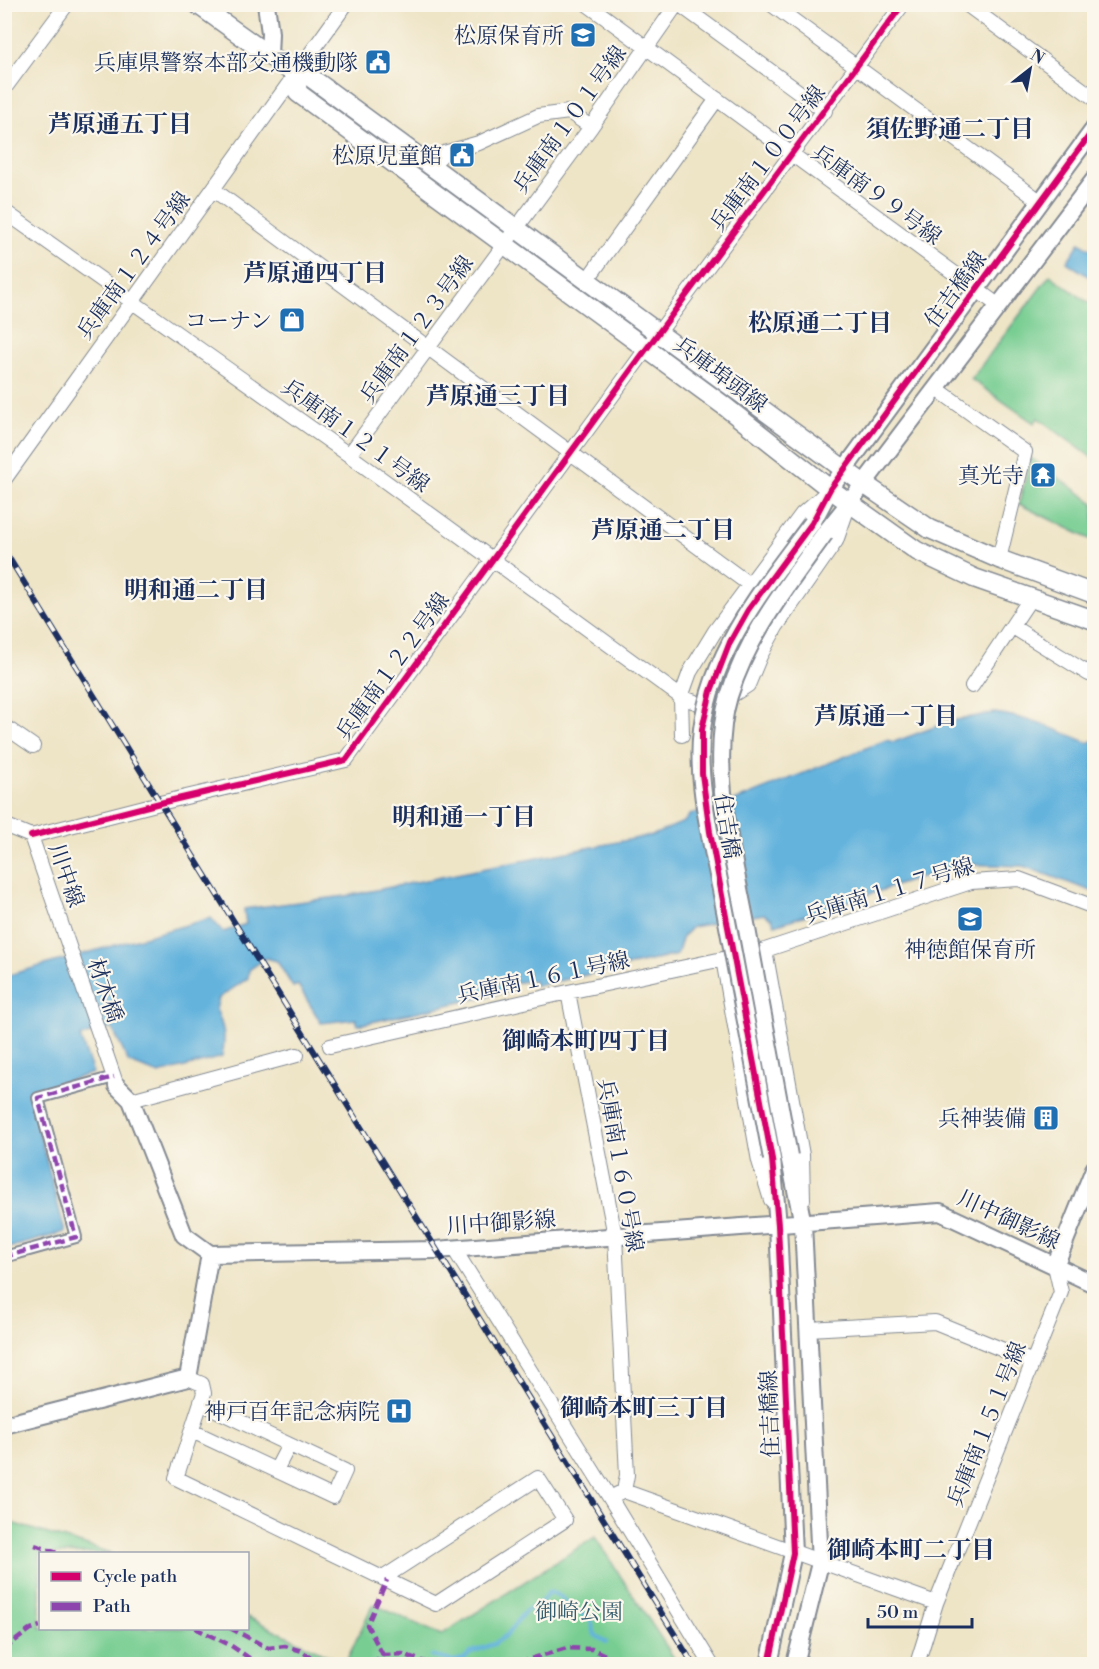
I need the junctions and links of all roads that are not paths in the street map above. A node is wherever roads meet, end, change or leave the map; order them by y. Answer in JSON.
{"nodes":[{"id":1,"x":67,"y":4,"type":"edge"},
{"id":2,"x":197,"y":4,"type":"edge"},
{"id":3,"x":266,"y":4,"type":"edge"},
{"id":4,"x":346,"y":4,"type":"edge"},
{"id":5,"x":587,"y":4,"type":"edge"},
{"id":6,"x":678,"y":4,"type":"edge"},
{"id":7,"x":771,"y":4,"type":"edge"},
{"id":8,"x":903,"y":4,"type":"edge"},
{"id":9,"x":966,"y":4,"type":"edge"},
{"id":10,"x":646,"y":48,"type":"junction"},
{"id":11,"x":269,"y":56,"type":"junction"},
{"id":12,"x":857,"y":68,"type":"junction"},
{"id":13,"x":295,"y":74,"type":"junction"},
{"id":14,"x":4,"y":89,"type":"edge"},
{"id":15,"x":1095,"y":98,"type":"edge"},
{"id":16,"x":717,"y":99,"type":"junction"},
{"id":17,"x":825,"y":111,"type":"junction"},
{"id":18,"x":591,"y":127,"type":"junction"},
{"id":19,"x":1095,"y":129,"type":"edge"},
{"id":20,"x":400,"y":144,"type":"junction"},
{"id":21,"x":793,"y":154,"type":"junction"},
{"id":22,"x":389,"y":161,"type":"junction"},
{"id":23,"x":430,"y":166,"type":"junction"},
{"id":24,"x":1093,"y":186,"type":"edge"},
{"id":25,"x":214,"y":190,"type":"junction"},
{"id":26,"x":1041,"y":202,"type":"junction"},
{"id":27,"x":4,"y":211,"type":"edge"},
{"id":28,"x":516,"y":228,"type":"junction"},
{"id":29,"x":505,"y":244,"type":"junction"},
{"id":30,"x":587,"y":280,"type":"junction"},
{"id":31,"x":976,"y":290,"type":"junction"},
{"id":32,"x":133,"y":302,"type":"junction"},
{"id":33,"x":999,"y":306,"type":"junction"},
{"id":34,"x":660,"y":332,"type":"junction"},
{"id":35,"x":428,"y":348,"type":"junction"},
{"id":36,"x":647,"y":350,"type":"junction"},
{"id":37,"x":937,"y":389,"type":"junction"},
{"id":38,"x":571,"y":453,"type":"junction"},
{"id":39,"x":349,"y":455,"type":"junction"},
{"id":40,"x":844,"y":470,"type":"junction"},
{"id":41,"x":4,"y":480,"type":"edge"},
{"id":42,"x":864,"y":484,"type":"junction"},
{"id":43,"x":830,"y":489,"type":"junction"},
{"id":44,"x":849,"y":503,"type":"junction"},
{"id":45,"x":818,"y":528,"type":"junction"},
{"id":46,"x":999,"y":559,"type":"junction"},
{"id":47,"x":492,"y":560,"type":"junction"},
{"id":48,"x":1039,"y":573,"type":"junction"},
{"id":49,"x":750,"y":585,"type":"junction"},
{"id":50,"x":1095,"y":594,"type":"edge"},
{"id":51,"x":1030,"y":599,"type":"junction"},
{"id":52,"x":1095,"y":620,"type":"edge"},
{"id":53,"x":1013,"y":627,"type":"junction"},
{"id":54,"x":1095,"y":666,"type":"edge"},
{"id":55,"x":972,"y":686,"type":"dead end"},
{"id":56,"x":681,"y":697,"type":"junction"},
{"id":57,"x":4,"y":726,"type":"edge"},
{"id":58,"x":682,"y":735,"type":"dead end"},
{"id":59,"x":33,"y":746,"type":"dead end"},
{"id":60,"x":4,"y":825,"type":"edge"},
{"id":61,"x":31,"y":836,"type":"junction"},
{"id":62,"x":1095,"y":907,"type":"edge"},
{"id":63,"x":765,"y":950,"type":"junction"},
{"id":64,"x":71,"y":955,"type":"joint"},
{"id":65,"x":723,"y":959,"type":"junction"},
{"id":66,"x":568,"y":992,"type":"junction"},
{"id":67,"x":330,"y":1046,"type":"dead end"},
{"id":68,"x":297,"y":1054,"type":"dead end"},
{"id":69,"x":115,"y":1081,"type":"junction"},
{"id":70,"x":131,"y":1100,"type":"junction"},
{"id":71,"x":780,"y":1158,"type":"junction"},
{"id":72,"x":1095,"y":1169,"type":"edge"},
{"id":73,"x":803,"y":1224,"type":"junction"},
{"id":74,"x":778,"y":1225,"type":"junction"},
{"id":75,"x":615,"y":1236,"type":"junction"},
{"id":76,"x":454,"y":1249,"type":"junction"},
{"id":77,"x":210,"y":1254,"type":"junction"},
{"id":78,"x":4,"y":1257,"type":"edge"},
{"id":79,"x":1055,"y":1266,"type":"junction"},
{"id":80,"x":1095,"y":1284,"type":"edge"},
{"id":81,"x":809,"y":1329,"type":"junction"},
{"id":82,"x":1033,"y":1362,"type":"junction"},
{"id":83,"x":188,"y":1378,"type":"junction"},
{"id":84,"x":201,"y":1403,"type":"junction"},
{"id":85,"x":4,"y":1425,"type":"edge"},
{"id":86,"x":192,"y":1431,"type":"junction"},
{"id":87,"x":289,"y":1445,"type":"junction"},
{"id":88,"x":276,"y":1470,"type":"junction"},
{"id":89,"x":624,"y":1491,"type":"junction"},
{"id":90,"x":610,"y":1498,"type":"junction"},
{"id":91,"x":793,"y":1553,"type":"junction"},
{"id":92,"x":820,"y":1563,"type":"junction"},
{"id":93,"x":382,"y":1578,"type":"junction"},
{"id":94,"x":936,"y":1604,"type":"junction"},
{"id":95,"x":711,"y":1665,"type":"edge"},
{"id":96,"x":769,"y":1665,"type":"edge"},
{"id":97,"x":795,"y":1665,"type":"edge"},
{"id":98,"x":917,"y":1665,"type":"edge"}],
"edges":[{"from":1,"to":14,"type":"street"},
{"from":2,"to":11,"type":"main road","name":"兵庫埠頭線"},
{"from":3,"to":11,"type":"street"},
{"from":4,"to":13,"type":"street","name":"兵庫南１２４号線"},
{"from":5,"to":10,"type":"street","name":"兵庫南９９号線"},
{"from":6,"to":10,"type":"street","name":"兵庫南１０１号線"},
{"from":6,"to":17,"type":"street"},
{"from":7,"to":12,"type":"street"},
{"from":8,"to":12,"type":"street","name":"兵庫南１００号線"},
{"from":9,"to":15,"type":"street"},
{"from":10,"to":16,"type":"street","name":"兵庫南９９号線"},
{"from":10,"to":18,"type":"street","name":"兵庫南１０１号線"},
{"from":11,"to":13,"type":"main road","name":"兵庫埠頭線"},
{"from":12,"to":17,"type":"street","name":"兵庫南１００号線"},
{"from":12,"to":26,"type":"street"},
{"from":13,"to":20,"type":"main road","name":"兵庫埠頭線"},
{"from":13,"to":22,"type":"main road","name":"兵庫埠頭線"},
{"from":13,"to":25,"type":"street","name":"兵庫南１２４号線"},
{"from":16,"to":21,"type":"street","name":"兵庫南９９号線"},
{"from":16,"to":30,"type":"street"},
{"from":17,"to":21,"type":"street","name":"兵庫南１００号線"},
{"from":18,"to":23,"type":"street"},
{"from":18,"to":28,"type":"street","name":"兵庫南１０１号線"},
{"from":19,"to":26,"type":"street","name":"住吉橋線"},
{"from":20,"to":22,"type":"main road"},
{"from":20,"to":23,"type":"main road","name":"兵庫埠頭線"},
{"from":21,"to":31,"type":"street","name":"兵庫南９９号線"},
{"from":21,"to":34,"type":"street","name":"兵庫南１００号線"},
{"from":22,"to":29,"type":"main road","name":"兵庫埠頭線"},
{"from":23,"to":28,"type":"main road","name":"兵庫埠頭線"},
{"from":24,"to":33,"type":"street","name":"住吉橋線"},
{"from":25,"to":32,"type":"street","name":"兵庫南１２４号線"},
{"from":25,"to":35,"type":"street"},
{"from":26,"to":31,"type":"street","name":"住吉橋線"},
{"from":27,"to":32,"type":"street","name":"兵庫南１２１号線"},
{"from":28,"to":29,"type":"street","name":"兵庫南１２３号線"},
{"from":28,"to":30,"type":"main road","name":"兵庫埠頭線"},
{"from":29,"to":35,"type":"street","name":"兵庫南１２３号線"},
{"from":29,"to":36,"type":"main road","name":"兵庫埠頭線"},
{"from":30,"to":34,"type":"main road","name":"兵庫埠頭線"},
{"from":31,"to":33,"type":"street","name":"兵庫南９９号線"},
{"from":31,"to":40,"type":"street","name":"住吉橋線"},
{"from":32,"to":39,"type":"street","name":"兵庫南１２１号線"},
{"from":32,"to":41,"type":"street","name":"兵庫南１２４号線"},
{"from":33,"to":37,"type":"street","name":"住吉橋線"},
{"from":34,"to":36,"type":"street","name":"兵庫南１２２号線"},
{"from":34,"to":40,"type":"main road","name":"兵庫埠頭線"},
{"from":35,"to":38,"type":"street"},
{"from":35,"to":39,"type":"street","name":"兵庫南１２３号線"},
{"from":36,"to":38,"type":"street","name":"兵庫南１２２号線"},
{"from":36,"to":43,"type":"main road","name":"兵庫埠頭線"},
{"from":37,"to":42,"type":"street","name":"住吉橋線"},
{"from":37,"to":46,"type":"street"},
{"from":38,"to":47,"type":"street","name":"兵庫南１２２号線"},
{"from":38,"to":49,"type":"street"},
{"from":39,"to":47,"type":"street","name":"兵庫南１２１号線"},
{"from":40,"to":42,"type":"main road","name":"兵庫埠頭線"},
{"from":40,"to":43,"type":"street","name":"住吉橋線"},
{"from":42,"to":44,"type":"street","name":"住吉橋線"},
{"from":42,"to":46,"type":"main road","name":"兵庫埠頭線"},
{"from":43,"to":44,"type":"main road","name":"兵庫埠頭線"},
{"from":43,"to":45,"type":"street","name":"住吉橋線"},
{"from":43,"to":49,"type":"street"},
{"from":44,"to":45,"type":"street","name":"住吉橋線"},
{"from":44,"to":51,"type":"main road","name":"兵庫埠頭線"},
{"from":44,"to":56,"type":"street"},
{"from":45,"to":71,"type":"street","name":"住吉橋","bridge":true},
{"from":46,"to":48,"type":"main road","name":"兵庫埠頭線"},
{"from":47,"to":56,"type":"street","name":"兵庫南１２１号線"},
{"from":47,"to":61,"type":"street","name":"兵庫南１２２号線"},
{"from":48,"to":50,"type":"main road","name":"兵庫埠頭線"},
{"from":48,"to":51,"type":"main road"},
{"from":49,"to":56,"type":"street"},
{"from":51,"to":52,"type":"main road","name":"兵庫埠頭線"},
{"from":51,"to":53,"type":"street"},
{"from":53,"to":54,"type":"street"},
{"from":53,"to":55,"type":"street"},
{"from":56,"to":58,"type":"street"},
{"from":57,"to":59,"type":"street"},
{"from":60,"to":61,"type":"street","name":"川中線"},
{"from":61,"to":64,"type":"street","name":"川中線"},
{"from":62,"to":63,"type":"street","name":"兵庫南１１７号線"},
{"from":63,"to":65,"type":"street","name":"兵庫南１６１号線"},
{"from":63,"to":73,"type":"street"},
{"from":64,"to":69,"type":"street","name":"材木橋"},
{"from":65,"to":66,"type":"street","name":"兵庫南１６１号線"},
{"from":65,"to":74,"type":"street"},
{"from":66,"to":67,"type":"street","name":"兵庫南１６１号線"},
{"from":66,"to":75,"type":"street","name":"兵庫南１６０号線"},
{"from":68,"to":70,"type":"street"},
{"from":69,"to":70,"type":"street"},
{"from":69,"to":78,"type":"street"},
{"from":70,"to":77,"type":"street"},
{"from":71,"to":73,"type":"street","name":"住吉橋線"},
{"from":71,"to":74,"type":"street","name":"住吉橋線"},
{"from":72,"to":79,"type":"street"},
{"from":73,"to":74,"type":"street","name":"川中御影線"},
{"from":73,"to":79,"type":"street","name":"川中御影線"},
{"from":73,"to":81,"type":"street","name":"住吉橋線"},
{"from":74,"to":75,"type":"street","name":"川中御影線"},
{"from":74,"to":91,"type":"street","name":"住吉橋線"},
{"from":75,"to":76,"type":"street","name":"川中御影線"},
{"from":75,"to":89,"type":"street","name":"兵庫南１６０号線"},
{"from":76,"to":77,"type":"street","name":"川中御影線"},
{"from":76,"to":90,"type":"street"},
{"from":77,"to":83,"type":"street"},
{"from":79,"to":80,"type":"street","name":"川中御影線"},
{"from":79,"to":82,"type":"street","name":"兵庫南１５１号線"},
{"from":81,"to":82,"type":"street"},
{"from":81,"to":92,"type":"street","name":"住吉橋線"},
{"from":82,"to":94,"type":"street","name":"兵庫南１５１号線"},
{"from":83,"to":84,"type":"street"},
{"from":83,"to":85,"type":"street"},
{"from":84,"to":86,"type":"street"},
{"from":84,"to":87,"type":"street"},
{"from":86,"to":88,"type":"street"},
{"from":86,"to":93,"type":"street"},
{"from":87,"to":88,"type":"street"},
{"from":87,"to":88,"type":"street"},
{"from":89,"to":90,"type":"street"},
{"from":89,"to":91,"type":"street"},
{"from":90,"to":95,"type":"street"},
{"from":91,"to":92,"type":"street"},
{"from":91,"to":96,"type":"street","name":"住吉橋線"},
{"from":92,"to":94,"type":"street"},
{"from":92,"to":97,"type":"street","name":"住吉橋線"},
{"from":93,"to":93,"type":"street"},
{"from":94,"to":98,"type":"street","name":"兵庫南１５１号線"}]}
